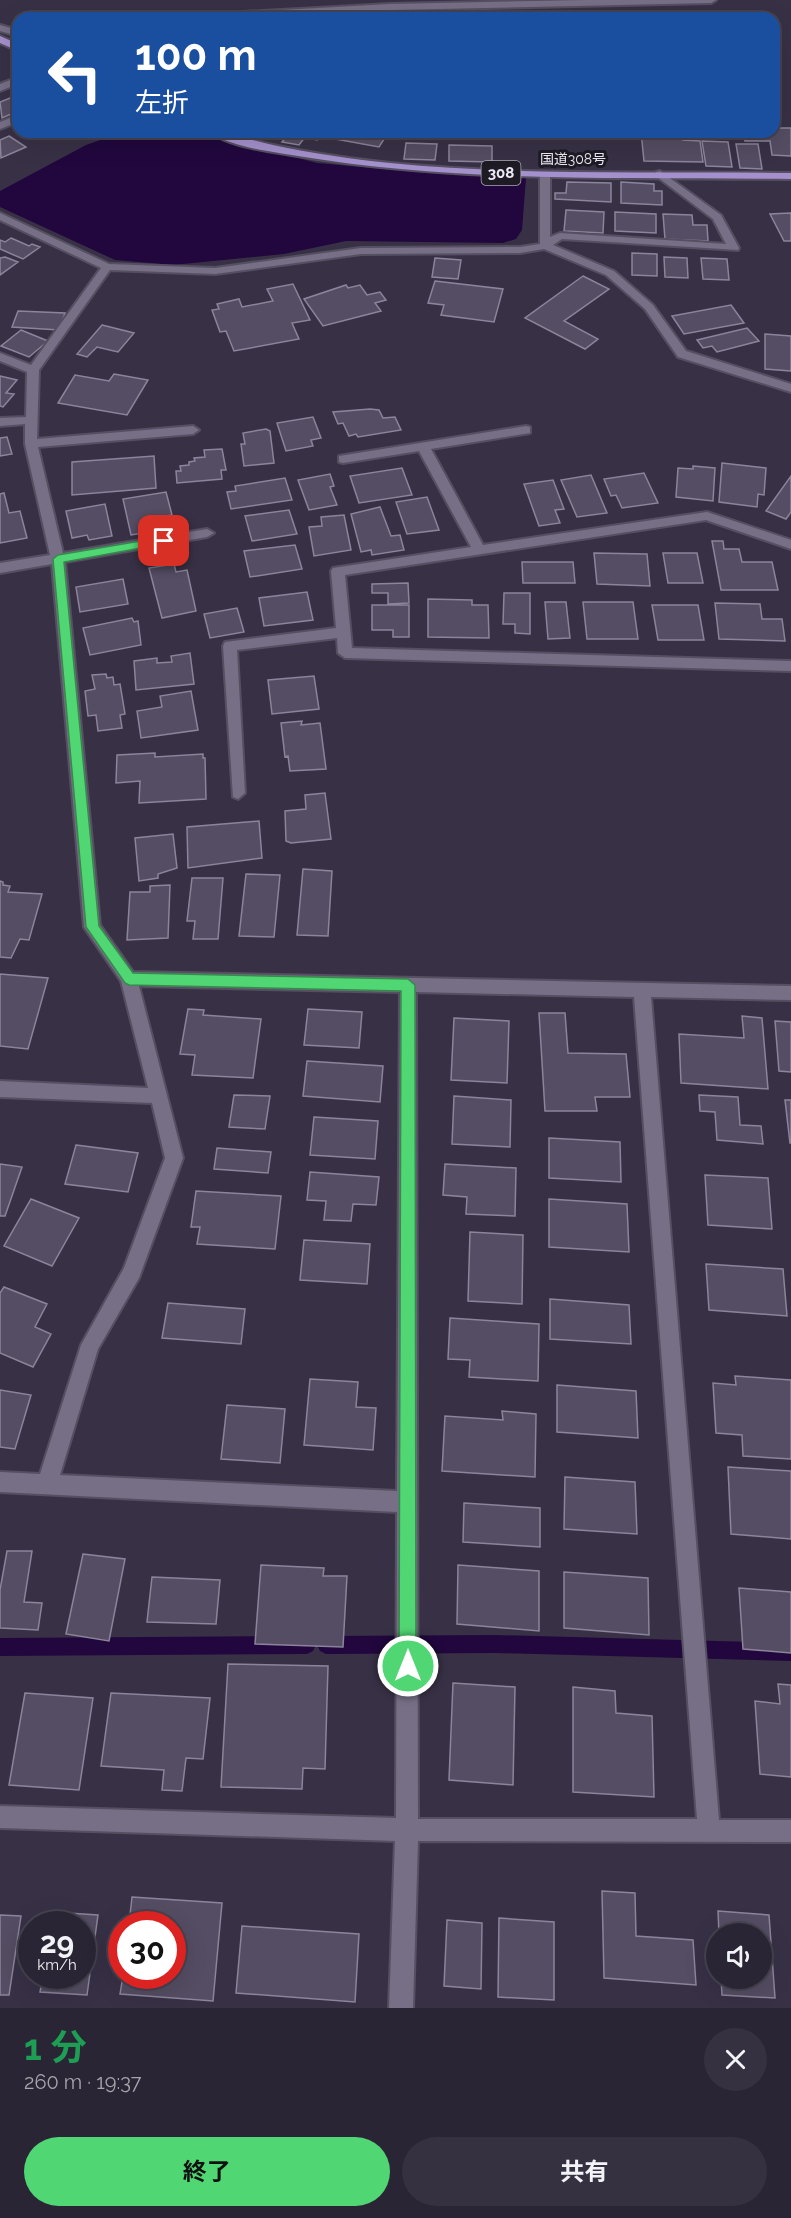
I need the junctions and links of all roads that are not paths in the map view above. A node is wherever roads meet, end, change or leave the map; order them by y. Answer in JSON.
{"nodes":[{"id":1,"x":711,"y":0,"type":"edge"},
{"id":2,"x":390,"y":7,"type":"junction"},
{"id":3,"x":300,"y":12,"type":"edge"},
{"id":4,"x":391,"y":12,"type":"edge"},
{"id":5,"x":236,"y":138,"type":"edge"},
{"id":6,"x":660,"y":174,"type":"junction"},
{"id":7,"x":545,"y":175,"type":"junction"},
{"id":8,"x":791,"y":176,"type":"edge"},
{"id":9,"x":0,"y":216,"type":"edge"},
{"id":10,"x":544,"y":246,"type":"junction"},
{"id":11,"x":107,"y":267,"type":"junction"},
{"id":12,"x":0,"y":357,"type":"edge"},
{"id":13,"x":33,"y":370,"type":"junction"},
{"id":14,"x":791,"y":388,"type":"edge"},
{"id":15,"x":32,"y":420,"type":"junction"},
{"id":16,"x":0,"y":422,"type":"edge"},
{"id":17,"x":193,"y":430,"type":"dead end"},
{"id":18,"x":526,"y":430,"type":"dead end"},
{"id":19,"x":31,"y":444,"type":"junction"},
{"id":20,"x":424,"y":448,"type":"junction"},
{"id":21,"x":343,"y":459,"type":"dead end"},
{"id":22,"x":207,"y":533,"type":"dead end"},
{"id":23,"x":791,"y":545,"type":"edge"},
{"id":24,"x":480,"y":551,"type":"junction"},
{"id":25,"x":58,"y":559,"type":"junction"},
{"id":26,"x":0,"y":568,"type":"edge"},
{"id":27,"x":343,"y":632,"type":"junction"},
{"id":28,"x":791,"y":666,"type":"edge"},
{"id":29,"x":238,"y":793,"type":"dead end"},
{"id":30,"x":129,"y":979,"type":"junction"},
{"id":31,"x":408,"y":985,"type":"junction"},
{"id":32,"x":642,"y":989,"type":"junction"},
{"id":33,"x":791,"y":993,"type":"edge"},
{"id":34,"x":0,"y":1089,"type":"edge"},
{"id":35,"x":159,"y":1096,"type":"junction"},
{"id":36,"x":0,"y":1482,"type":"edge"},
{"id":37,"x":47,"y":1485,"type":"junction"},
{"id":38,"x":408,"y":1502,"type":"junction"},
{"id":39,"x":0,"y":1816,"type":"edge"},
{"id":40,"x":709,"y":1829,"type":"junction"},
{"id":41,"x":407,"y":1830,"type":"junction"},
{"id":42,"x":791,"y":1831,"type":"edge"},
{"id":43,"x":401,"y":2008,"type":"edge"}],
"edges":[{"from":1,"to":2,"type":"street"},
{"from":2,"to":3,"type":"street"},
{"from":2,"to":4,"type":"street"},
{"from":5,"to":7,"type":"highway","name":"国道308号","number":"308"},
{"from":6,"to":7,"type":"highway","name":"国道308号","number":"308"},
{"from":6,"to":8,"type":"highway","name":"国道308号","number":"308"},
{"from":6,"to":10,"type":"street"},
{"from":7,"to":10,"type":"street"},
{"from":9,"to":11,"type":"street"},
{"from":10,"to":11,"type":"street"},
{"from":10,"to":14,"type":"street"},
{"from":11,"to":13,"type":"street"},
{"from":12,"to":13,"type":"street"},
{"from":13,"to":15,"type":"street"},
{"from":15,"to":16,"type":"street"},
{"from":15,"to":19,"type":"street"},
{"from":17,"to":19,"type":"street"},
{"from":18,"to":20,"type":"street"},
{"from":19,"to":25,"type":"street"},
{"from":20,"to":21,"type":"street"},
{"from":20,"to":24,"type":"street"},
{"from":22,"to":25,"type":"street"},
{"from":23,"to":24,"type":"street"},
{"from":24,"to":27,"type":"street"},
{"from":25,"to":26,"type":"street"},
{"from":25,"to":30,"type":"street"},
{"from":27,"to":28,"type":"street"},
{"from":27,"to":29,"type":"street"},
{"from":30,"to":31,"type":"street"},
{"from":30,"to":35,"type":"street"},
{"from":31,"to":32,"type":"street"},
{"from":31,"to":38,"type":"street"},
{"from":32,"to":33,"type":"street"},
{"from":32,"to":40,"type":"street"},
{"from":34,"to":35,"type":"street"},
{"from":35,"to":37,"type":"street"},
{"from":36,"to":37,"type":"street"},
{"from":37,"to":38,"type":"street"},
{"from":38,"to":41,"type":"street"},
{"from":39,"to":41,"type":"street"},
{"from":40,"to":41,"type":"street"},
{"from":40,"to":42,"type":"street"},
{"from":41,"to":43,"type":"street"}]}
